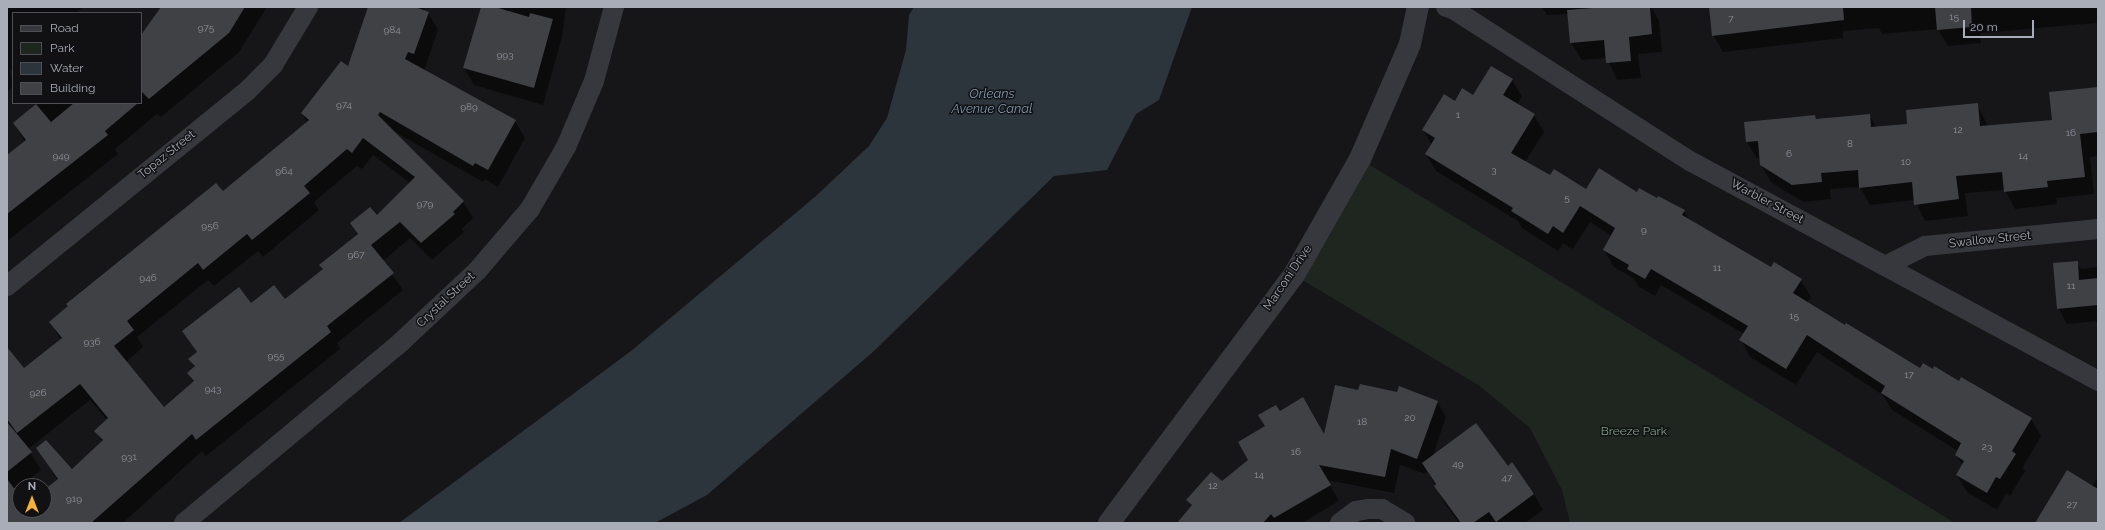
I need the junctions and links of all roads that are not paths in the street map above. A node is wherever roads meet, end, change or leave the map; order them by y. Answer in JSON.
{"nodes":[{"id":1,"x":308,"y":7,"type":"edge"},
{"id":2,"x":614,"y":7,"type":"edge"},
{"id":3,"x":1418,"y":7,"type":"edge"},
{"id":4,"x":1446,"y":7,"type":"edge"},
{"id":5,"x":2098,"y":229,"type":"edge"},
{"id":6,"x":1885,"y":266,"type":"junction"},
{"id":7,"x":7,"y":286,"type":"edge"},
{"id":8,"x":2098,"y":380,"type":"edge"},
{"id":9,"x":184,"y":523,"type":"edge"},
{"id":10,"x":1109,"y":523,"type":"edge"},
{"id":11,"x":1340,"y":523,"type":"edge"},
{"id":12,"x":1405,"y":523,"type":"edge"}],
"edges":[{"from":1,"to":7,"type":"street","name":"Topaz Street"},
{"from":2,"to":9,"type":"street","name":"Crystal Street"},
{"from":3,"to":10,"type":"street","name":"Marconi Drive"},
{"from":4,"to":6,"type":"street","name":"Warbler Street"},
{"from":5,"to":6,"type":"street","name":"Swallow Street"},
{"from":6,"to":8,"type":"street","name":"Warbler Street"},
{"from":11,"to":12,"type":"street"}]}
